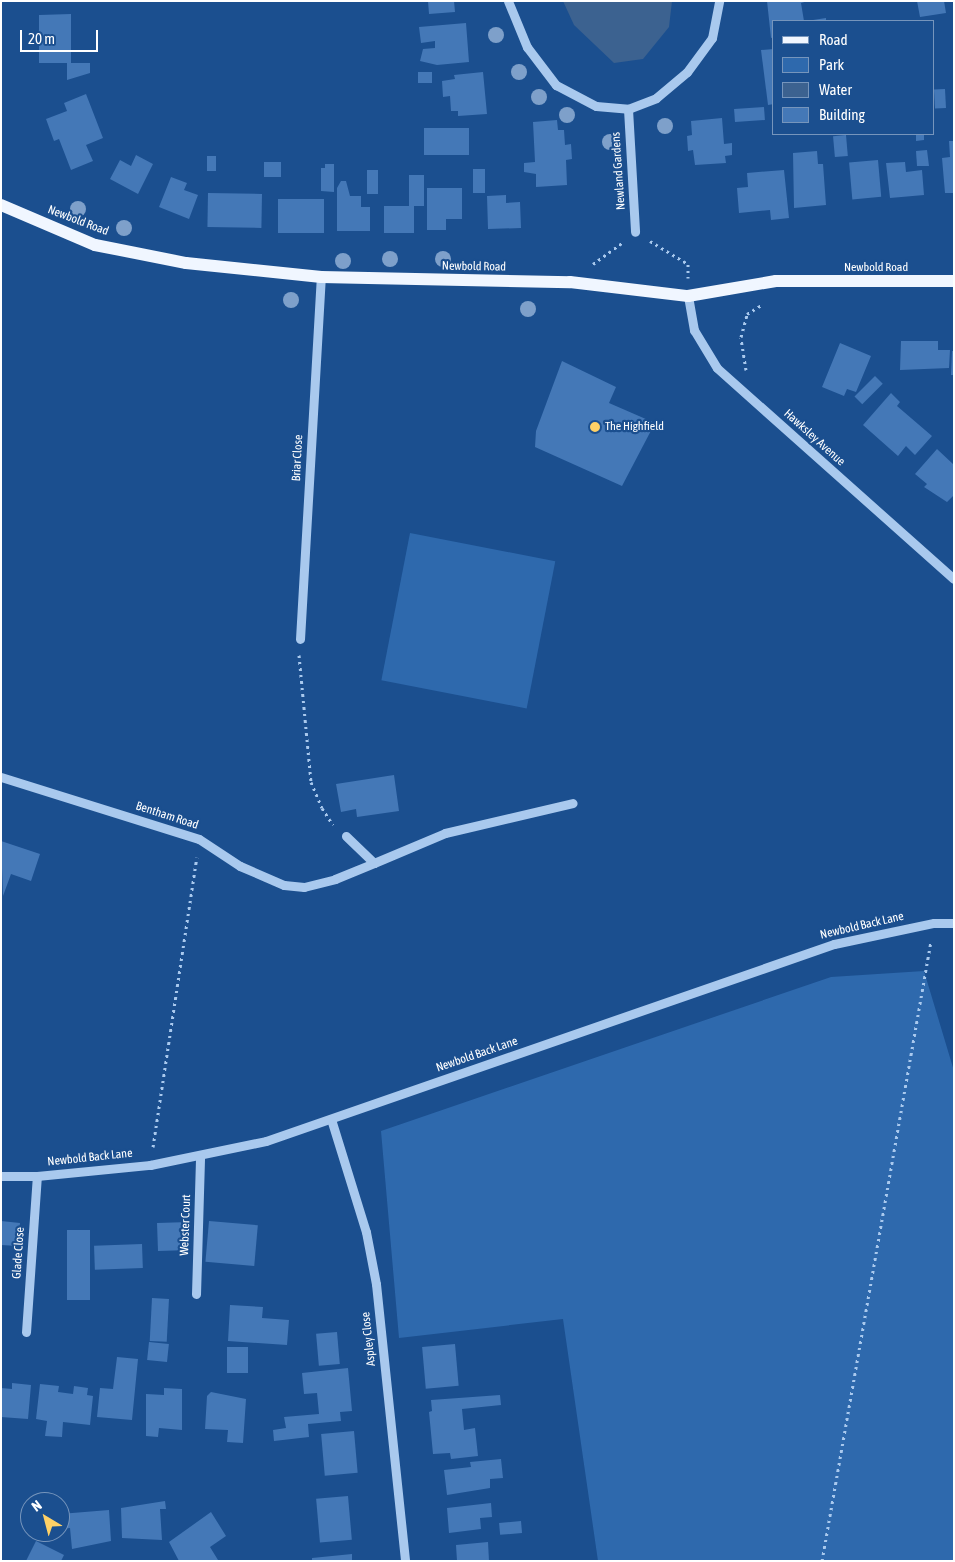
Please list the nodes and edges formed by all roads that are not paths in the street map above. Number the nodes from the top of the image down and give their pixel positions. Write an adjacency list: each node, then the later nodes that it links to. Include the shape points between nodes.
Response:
1 (508, 1): 3 (street, via 527,47 556,86 596,106)
2 (719, 1): 3 (street, via 712,38 687,72 656,98)
3 (628, 109): 5 (street, Newland Gardens)
4 (1, 205): 6 (main road, Newbold Road, via 95,245 186,263)
5 (635, 232)
6 (320, 277): 8 (main road, Newbold Road, via 570,282); 10 (street, Briar Close)
7 (954, 281): 8 (main road, Newbold Road, via 776,282)
8 (688, 296): 9 (street, Hawksley Avenue, via 694,330 716,368)
9 (954, 578)
10 (300, 640)
11 (1, 777): 14 (street, Bentham Road, via 199,839 240,866 284,885 304,887)
12 (573, 803): 14 (street, Bentham Road, via 445,833)
13 (346, 836): 14 (street)
14 (374, 863)
15 (954, 923): 16 (street, Newbold Back Lane, via 934,923 834,944)
16 (331, 1119): 17 (street, Newbold Back Lane, via 266,1141); 22 (street, Aspley Close, via 366,1232 376,1284)
17 (200, 1157): 19 (street, Newbold Back Lane); 20 (street, Webster Court)
18 (1, 1176): 19 (street, Newbold Back Lane)
19 (37, 1176): 21 (street, Glade Close)
20 (196, 1294)
21 (26, 1332)
22 (405, 1561)

